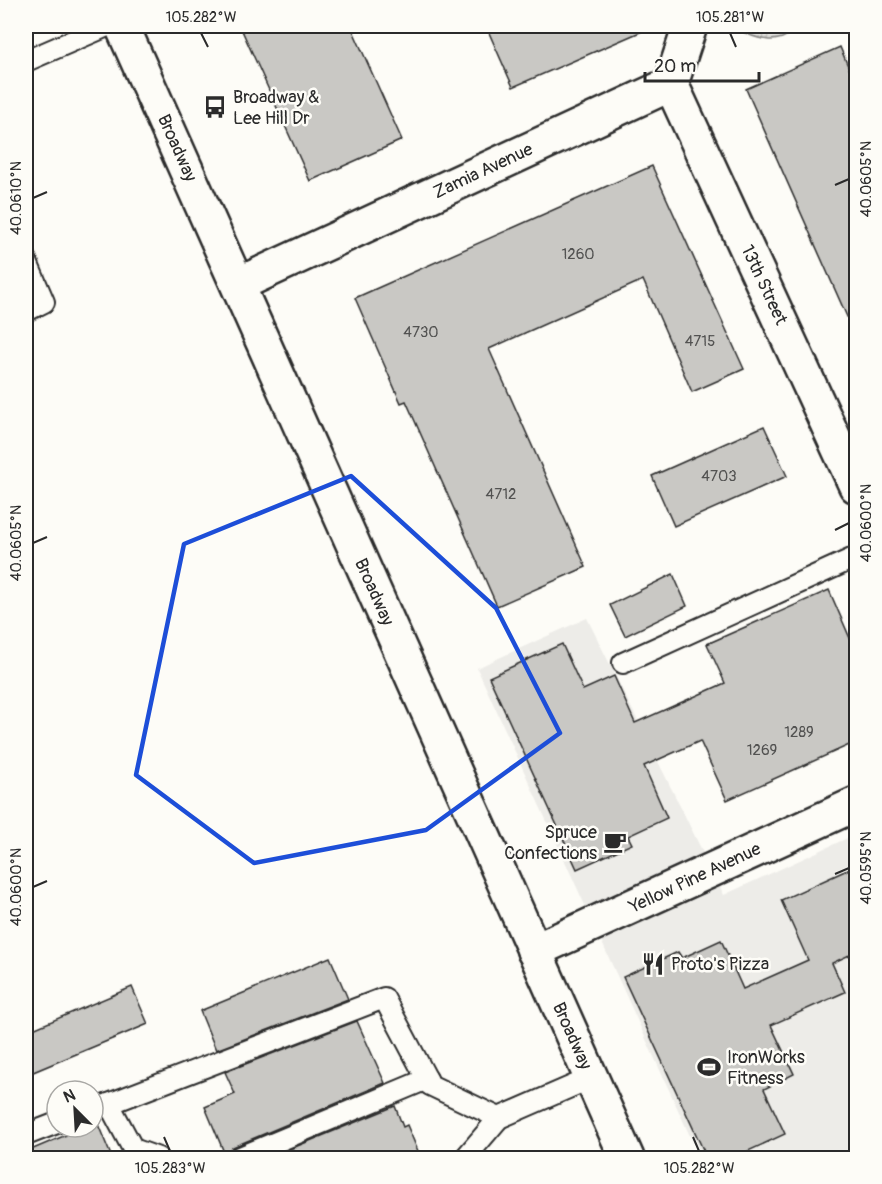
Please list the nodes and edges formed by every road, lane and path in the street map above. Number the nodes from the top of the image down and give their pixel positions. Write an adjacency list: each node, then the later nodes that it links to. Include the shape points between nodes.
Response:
1 (107, 26): 4 (lane)
2 (122, 26): 7 (street, Broadway)
3 (690, 26): 5 (street)
4 (26, 61)
5 (671, 84): 7 (street, Zamia Avenue); 9 (street, 13th Street)
6 (26, 260): 8 (lane, via 44,302)
7 (238, 284): 13 (street, Broadway)
8 (26, 310)
9 (856, 486)
10 (856, 557): 11 (lane)
11 (623, 663)
12 (856, 804): 13 (street, Yellow Pine Avenue)
13 (534, 951): 14 (street, Broadway)
14 (591, 1078): 18 (lane); 24 (street, Broadway)
15 (427, 1079): 16 (lane, via 384,998); 18 (lane, via 430,1085); 22 (lane)
16 (105, 1105)
17 (105, 1112): 21 (lane, via 133,1149)
18 (500, 1118): 23 (lane)
19 (45, 1128): 20 (lane)
20 (26, 1135)
21 (158, 1158)
22 (238, 1158)
23 (465, 1158)
24 (627, 1158)

